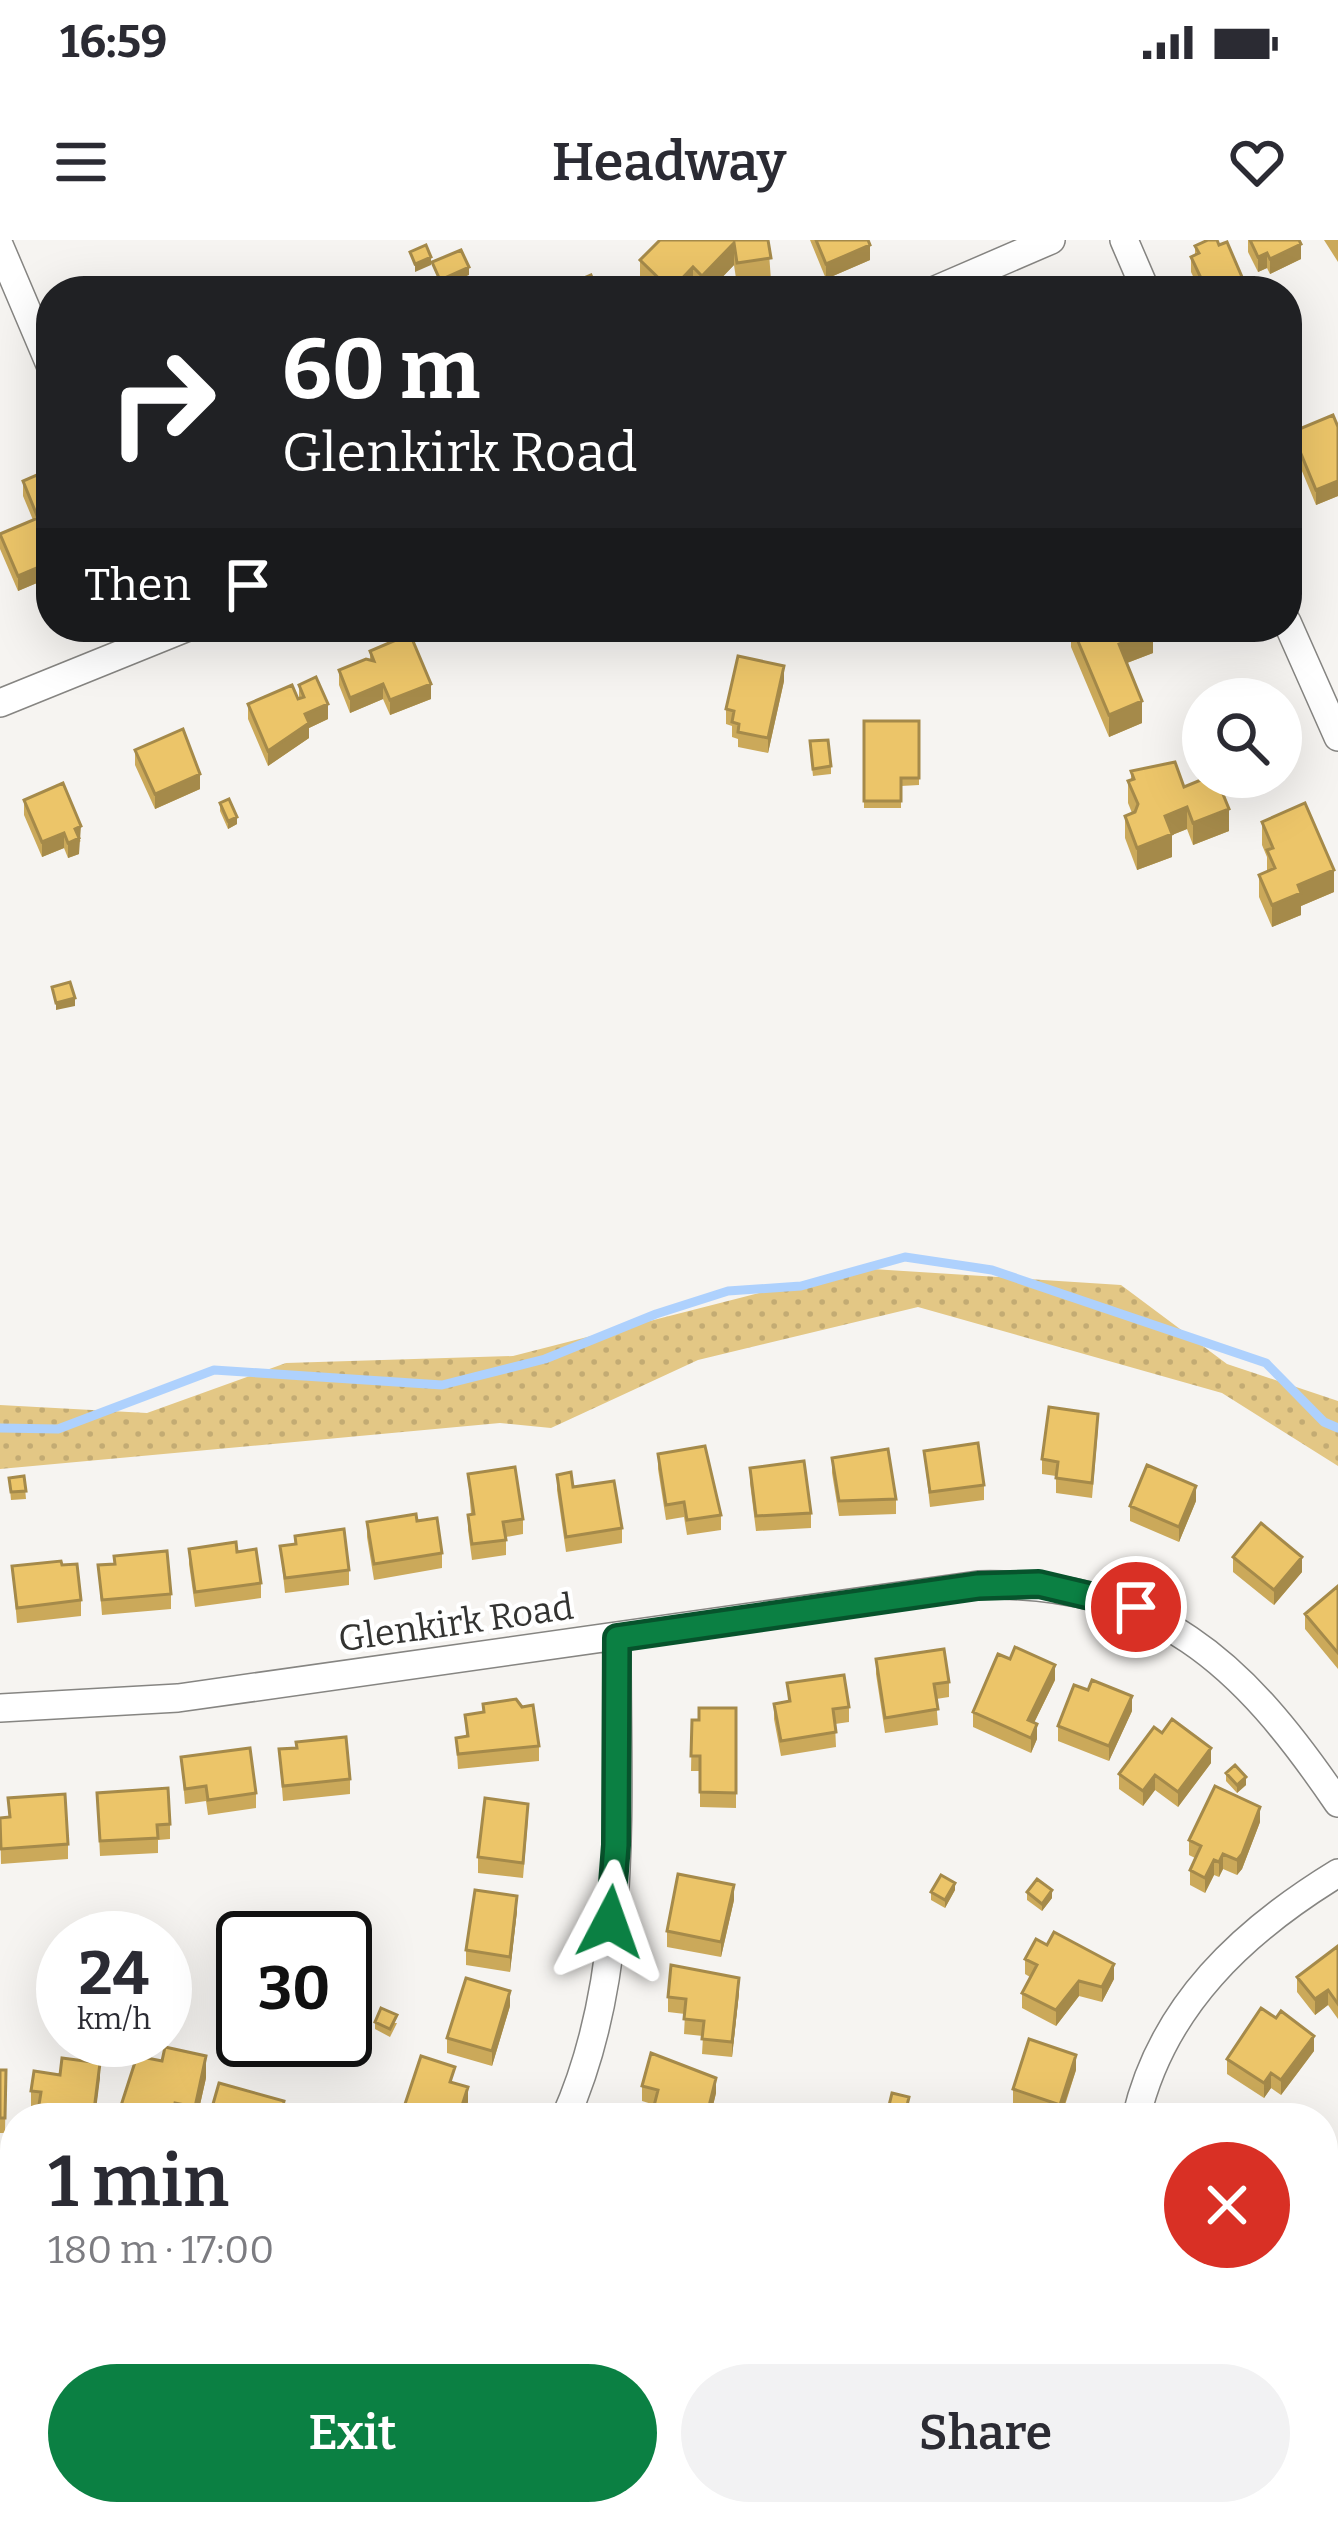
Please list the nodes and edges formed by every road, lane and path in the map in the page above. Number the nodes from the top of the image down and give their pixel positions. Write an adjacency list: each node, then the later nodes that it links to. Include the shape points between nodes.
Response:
1 (1051, 240): 4 (street)
2 (1124, 240): 5 (street)
3 (0, 247): 6 (street)
4 (968, 276)
5 (1139, 276)
6 (36, 332)
7 (144, 642): 10 (street)
8 (1299, 642): 9 (street)
9 (1328, 692): 11 (street)
10 (0, 703)
11 (1338, 737)
12 (617, 1638): 13 (street, Glenkirk Road, via 178,1698); 14 (street, Glenkirk Road, via 978,1586 1039,1584 1090,1595 1136,1607 1237,1678); 16 (street, via 608,1960)
13 (0, 1708)
14 (1338, 1803)
15 (1338, 1873): 17 (street, via 1268,1921 1197,1987 1165,2038)
16 (570, 2103)
17 (1141, 2103)

